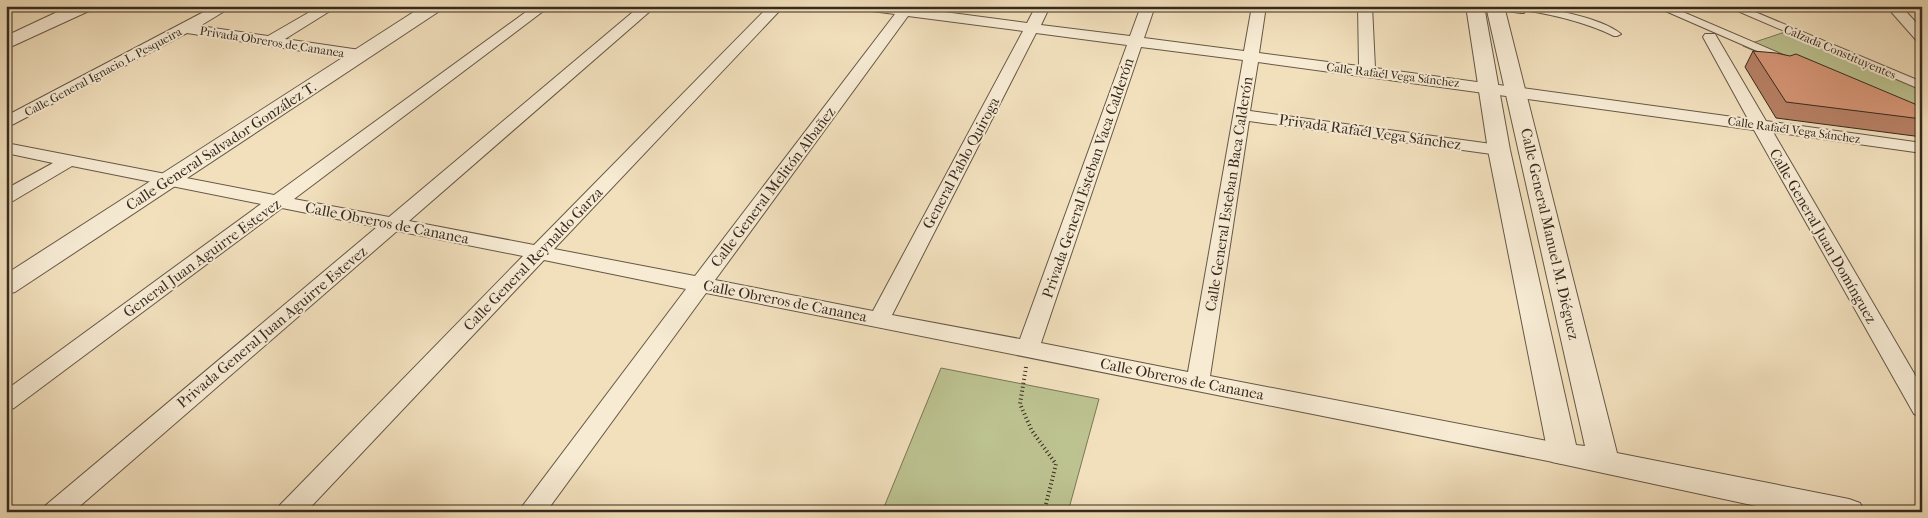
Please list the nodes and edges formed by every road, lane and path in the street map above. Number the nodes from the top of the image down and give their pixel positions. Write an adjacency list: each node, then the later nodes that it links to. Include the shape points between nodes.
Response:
1 (85, 6): 26 (street)
2 (226, 6): 19 (street, Calle General Ignacio L. Pesqueira)
3 (331, 6): 25 (street)
4 (435, 6): 27 (street, Calle General Salvador González T.)
5 (543, 6): 43 (street, General Juan Aguirre Estevez)
6 (649, 6): 44 (street, Privada General Juan Aguirre Estevez)
7 (777, 6): 45 (street, Calle General Reynaldo Garza)
8 (864, 6): 17 (street, Calle Rafaél Vega Sánchez)
9 (1043, 6): 20 (street, General Pablo Quiroga)
10 (1148, 6): 24 (street, Privada General Esteban Vaca Calderón)
11 (1259, 6): 28 (street, Calle General Esteban Baca Calderón)
12 (1365, 6): 30 (street)
13 (1659, 6): 29 (street, Calzada Constituyentes)
14 (1731, 6): 31 (street, Calzada Constituyentes)
15 (1893, 6): 23 (street)
16 (1493, 7): 18 (lane); 18 (lane); 32 (street, Calle General Manuel M. Diéguez); 33 (street, Calle General Manuel M. Diéguez)
17 (906, 9): 20 (street, Calle Rafaél Vega Sánchez); 46 (street, Calle General Melitón Albañez)
18 (1562, 15): 21 (lane, via 1591,22)
19 (185, 28): 25 (street, Privada Obreros de Cananea); 35 (street, Calle General Ignacio L. Pesqueira)
20 (1031, 28): 24 (street, Calle Rafaél Vega Sánchez); 48 (street, General Pablo Quiroga)
21 (1617, 34)
22 (1710, 37): 36 (street, Calle General Juan Domínguez)
23 (1922, 38)
24 (1136, 41): 28 (street, Calle Rafaél Vega Sánchez); 49 (street, Privada General Esteban Vaca Calderón)
25 (271, 42): 27 (street, Privada Obreros de Cananea)
26 (6, 43)
27 (360, 55): 41 (street, Calle General Salvador González T.)
28 (1251, 56): 30 (street, Calle Rafaél Vega Sánchez); 34 (street, Calle General Esteban Baca Calderón)
29 (1794, 64)
30 (1367, 71): 32 (street, Calle Rafaél Vega Sánchez)
31 (1922, 86)
32 (1490, 87): 33 (street, Calle Rafaél Vega Sánchez); 39 (street, Calle General Manuel M. Diéguez)
33 (1516, 91): 36 (street, Calle Rafaél Vega Sánchez); 54 (street, Calle General Manuel M. Diéguez)
34 (1242, 115): 39 (street, Privada Rafaél Vega Sánchez); 50 (street, Calle General Esteban Baca Calderón)
35 (6, 123)
36 (1760, 126): 38 (street, Calle Rafaél Vega Sánchez); 52 (street, Calle General Juan Domínguez)
37 (6, 148): 40 (street, Calle Obreros de Cananea)
38 (1922, 148)
39 (1499, 150): 53 (street, Calle General Manuel M. Diéguez)
40 (69, 161): 41 (street, Calle Obreros de Cananea); 42 (street)
41 (168, 180): 43 (street, Calle Obreros de Cananea); 47 (street, Calle General Salvador González T.)
42 (6, 197)
43 (278, 202): 44 (street, Calle Obreros de Cananea); 51 (street, General Juan Aguirre Estevez)
44 (392, 224): 45 (street, Calle Obreros de Cananea); 55 (street, Privada General Juan Aguirre Estevez)
45 (539, 253): 46 (street, Calle Obreros de Cananea); 56 (street, Calle General Reynaldo Garza)
46 (700, 285): 48 (street, Calle Obreros de Cananea); 57 (street, Calle General Melitón Albañez)
47 (6, 286)
48 (878, 320): 49 (street, Calle Obreros de Cananea)
49 (1028, 349): 50 (street, Calle Obreros de Cananea); 58 (path, via 1020,404 1032,431 1056,464)
50 (1198, 382): 53 (street, Calle Obreros de Cananea)
51 (6, 402)
52 (1922, 408)
53 (1563, 454): 54 (street)
54 (1604, 462): 59 (street)
55 (54, 512)
56 (289, 512)
57 (531, 512)
58 (1044, 512)
59 (1849, 512)

